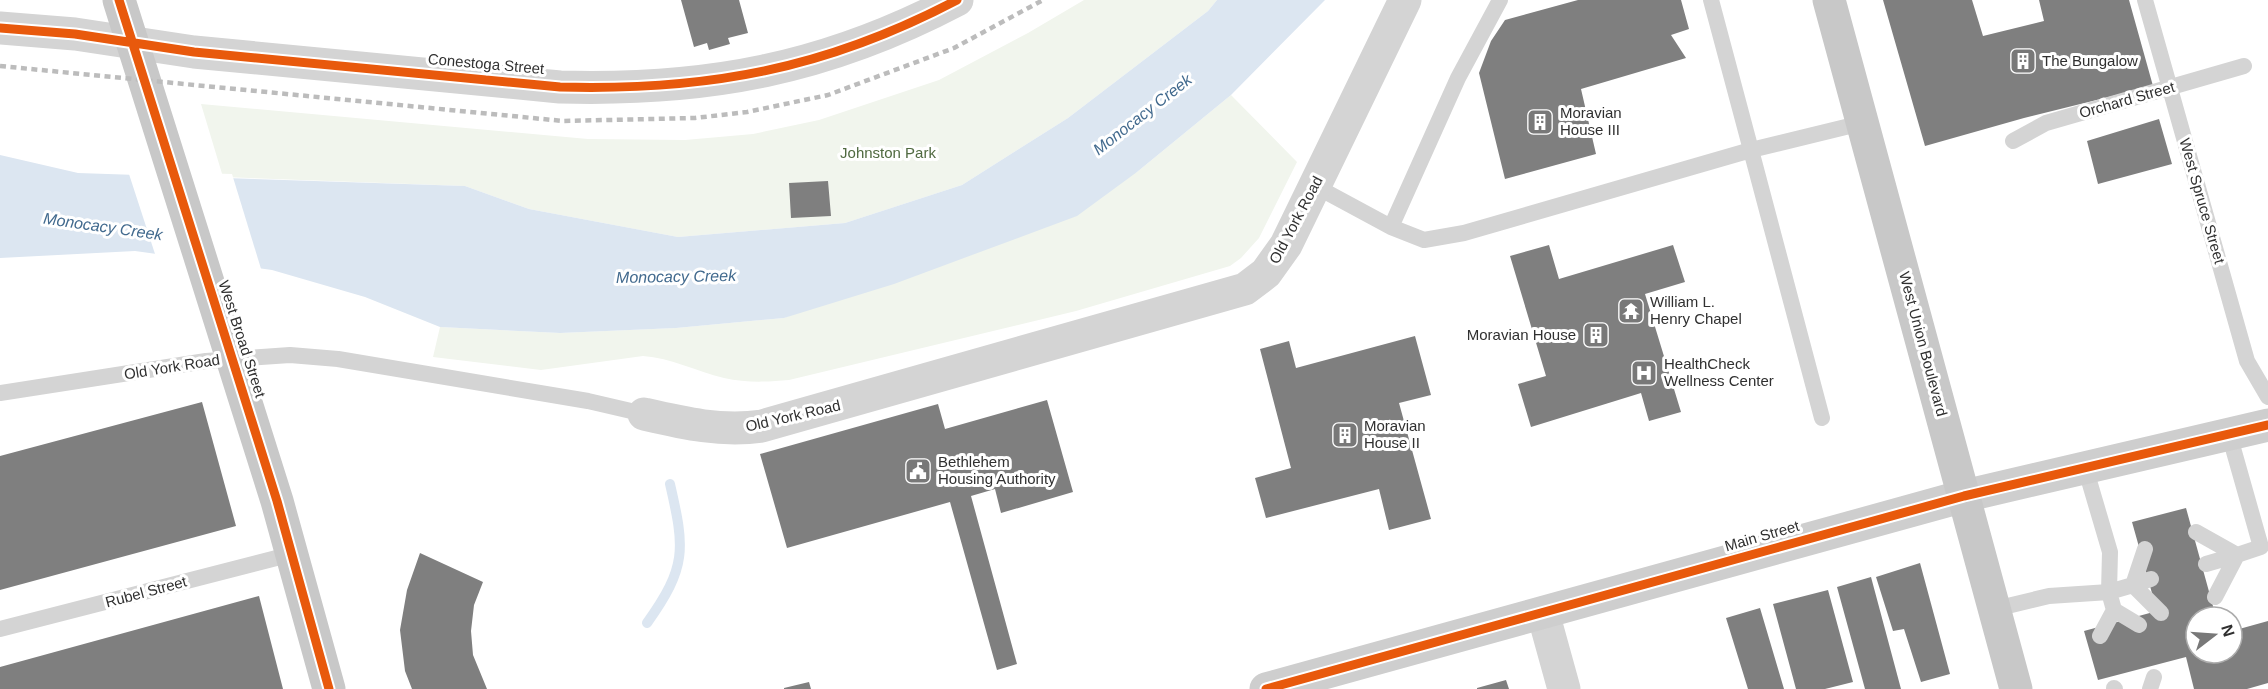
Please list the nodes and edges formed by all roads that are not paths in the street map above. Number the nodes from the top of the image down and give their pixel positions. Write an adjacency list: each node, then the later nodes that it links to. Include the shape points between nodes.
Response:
1 (119, 0): 26 (main road, West Broad Street)
2 (957, 0): 8 (street, Conestoga Street, via 862,44 803,63 744,77 621,88 560,87 194,52 75,34)
3 (1405, 0): 14 (street, Old York Road)
4 (1500, 0): 15 (lane, via 1458,78)
5 (1711, 0): 13 (lane)
6 (1829, 0): 11 (main road, West Union Boulevard)
7 (2145, 0): 10 (lane, West Spruce Street)
8 (0, 28)
9 (2244, 66): 10 (lane, Orchard Street)
10 (2170, 88): 12 (lane, Orchard Street, via 2046,123); 17 (lane, West Spruce Street, via 2247,361)
11 (1862, 123): 13 (lane); 23 (main road, West Union Boulevard)
12 (2013, 141)
13 (1751, 150): 15 (lane, via 1464,233 1424,240); 19 (lane)
14 (1315, 186): 15 (lane); 18 (street, Old York Road, via 1276,263 1256,283 1232,295 762,426 708,427)
15 (1391, 227)
16 (0, 393): 18 (lane, Old York Road, via 206,362 290,355 338,359)
17 (2268, 397)
18 (644, 414)
19 (1822, 418)
20 (2268, 425): 21 (street, Main Street)
21 (2229, 434): 22 (street, Main Street); 27 (lane, via 2261,547)
22 (2085, 468): 23 (street, Main Street); 31 (lane, via 2110,552)
23 (1964, 496): 33 (main road, West Union Boulevard); 35 (street, Main Street)
24 (2196, 532): 27 (lane)
25 (2145, 549): 30 (lane)
26 (292, 554): 38 (lane, Rubel Street); 40 (main road, West Broad Street)
27 (2237, 555): 28 (lane); 32 (lane)
28 (2206, 564)
29 (2151, 579): 30 (lane)
30 (2133, 585): 31 (lane); 36 (lane)
31 (2109, 592): 33 (lane, via 2049,596); 34 (lane)
32 (2215, 597)
33 (1995, 609): 43 (main road, West Union Boulevard)
34 (2114, 610): 37 (lane); 39 (lane)
35 (1543, 613): 41 (street, Main Street); 42 (street)
36 (2162, 613)
37 (2139, 625)
38 (0, 629)
39 (2100, 636)
40 (329, 689)
41 (1266, 689)
42 (1564, 689)
43 (2016, 689)

